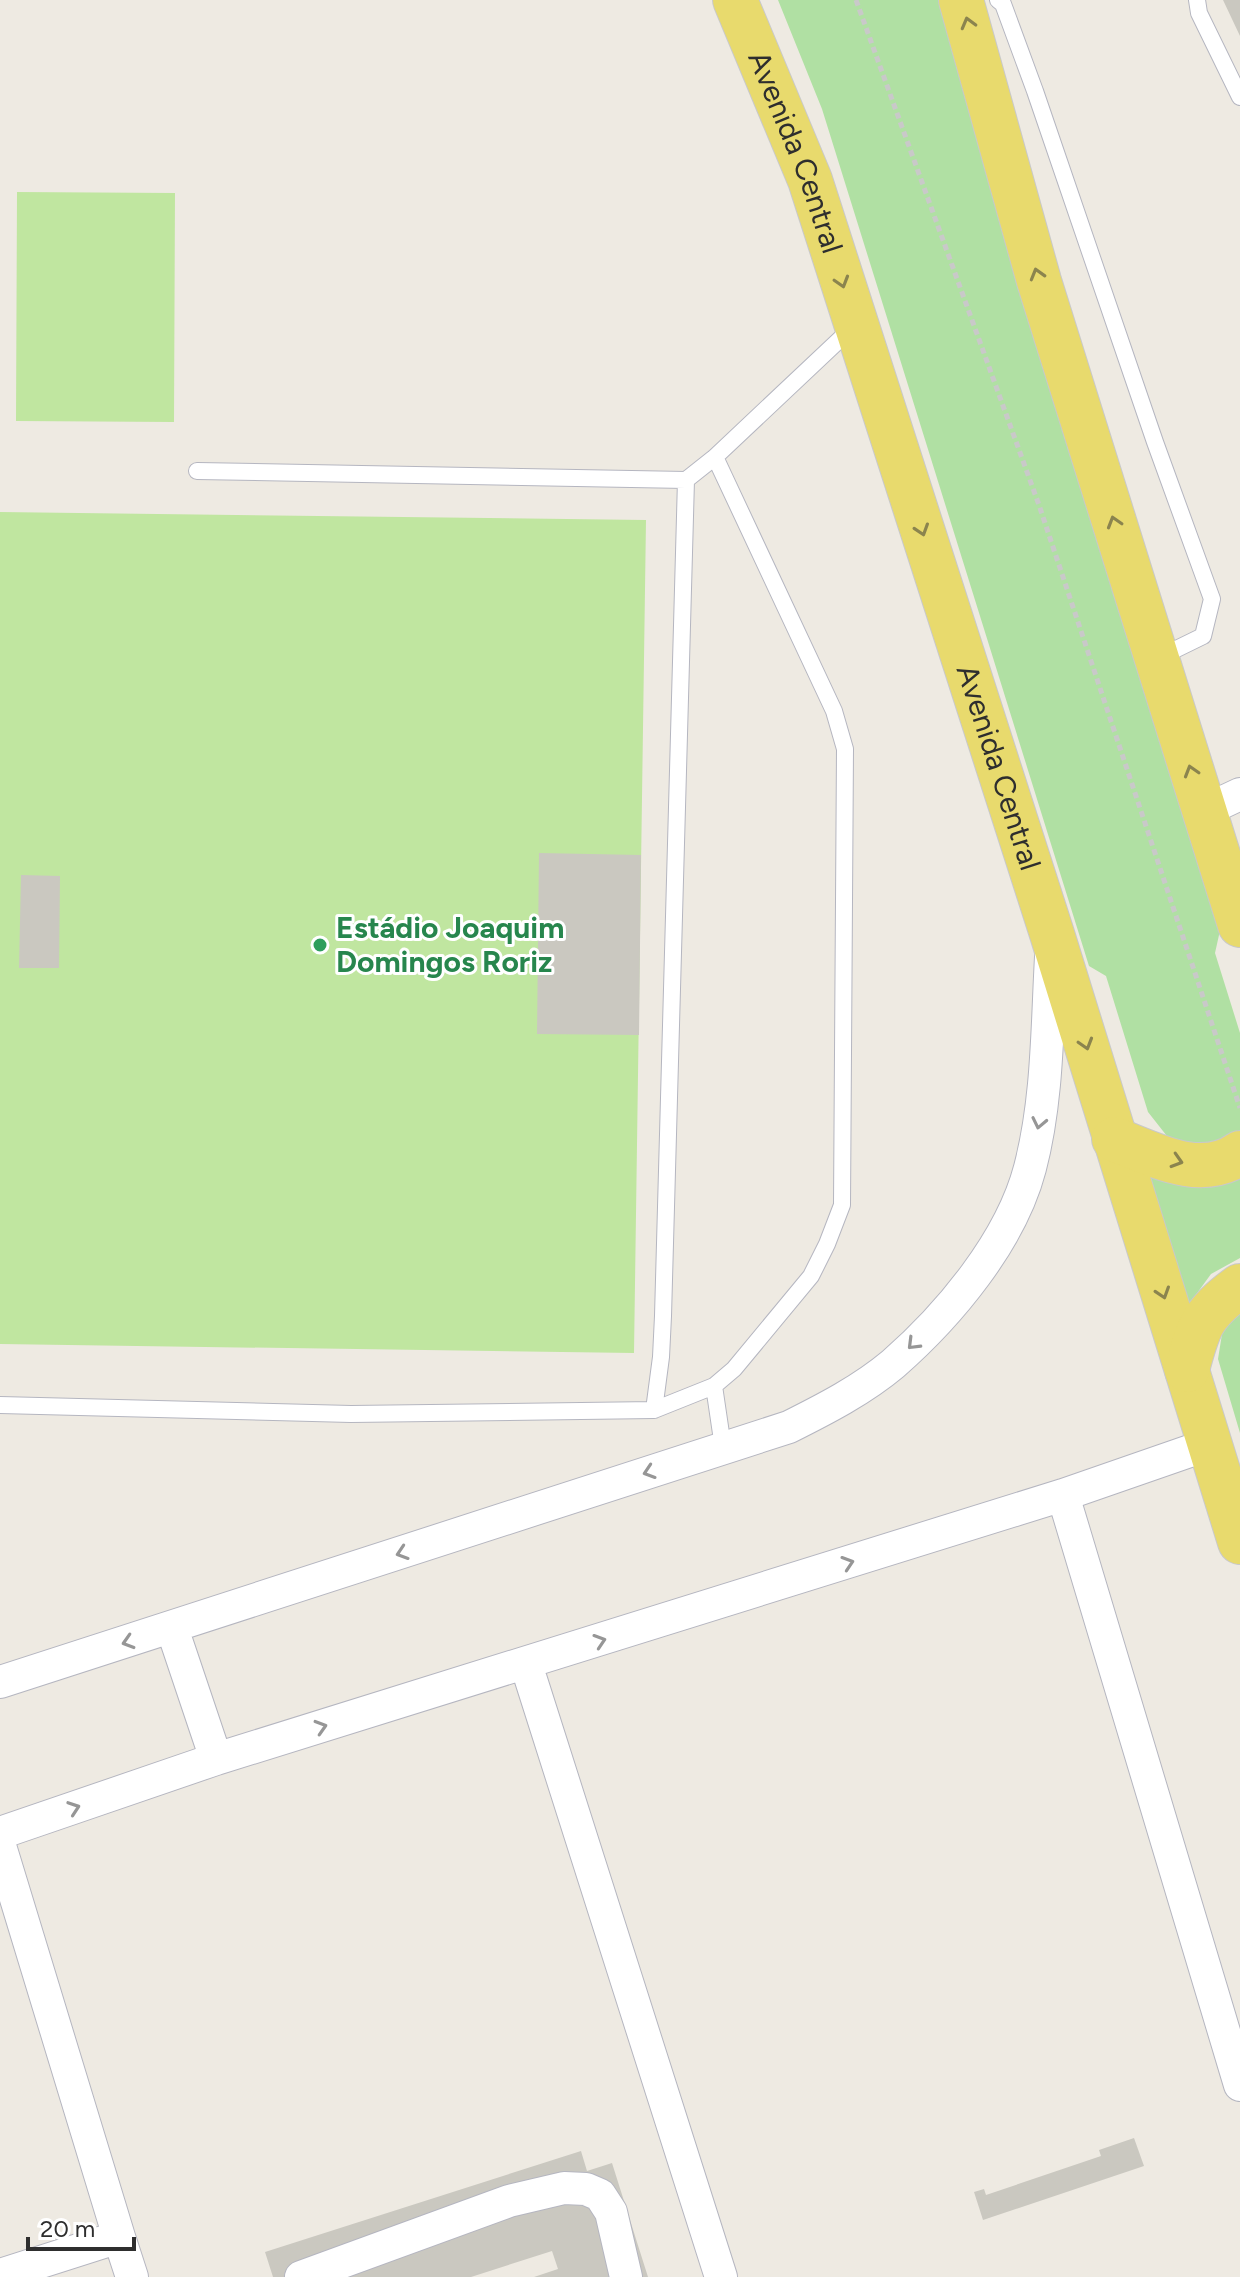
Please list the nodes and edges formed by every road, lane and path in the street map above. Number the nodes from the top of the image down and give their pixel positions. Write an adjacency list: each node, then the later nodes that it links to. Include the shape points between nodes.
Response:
1 (735, 0): 7 (main road, Avenida Central, one-way to 7, via 810,180)
2 (856, 0): 15 (path, via 1039,505)
3 (961, 0): 11 (main road, one-way to 3, via 1039,281)
4 (998, 0): 11 (lane, via 1035,91 1212,599 1203,636)
5 (1197, 0): 6 (lane)
6 (1240, 97)
7 (855, 325): 8 (lane); 14 (main road, Avenida Central, one-way to 14)
8 (715, 457): 10 (lane); 20 (lane, via 834,711 845,765 842,1205 811,1276)
9 (197, 471): 10 (lane)
10 (686, 480): 22 (lane, via 663,1316)
11 (1156, 659): 12 (main road, one-way to 11)
12 (1222, 803): 13 (main road)
13 (1240, 925)
14 (1052, 934): 16 (main road, Avenida Central, one-way to 16); 24 (street, one-way to 24, via 1042,1108 1030,1170 1007,1228 972,1279 891,1365 789,1427)
15 (1240, 1108)
16 (1114, 1139): 17 (main road, one-way to 17, via 1186,1166 1229,1161); 19 (main road, Avenida Central, one-way to 19)
17 (1240, 1153)
18 (1240, 1286): 19 (main road, via 1217,1302 1198,1328)
19 (1187, 1370): 23 (main road, Avenida Central)
20 (714, 1386): 22 (lane); 24 (lane)
21 (0, 1405): 22 (lane, via 351,1414)
22 (654, 1410)
23 (1210, 1444): 25 (street); 26 (main road, Avenida Central)
24 (723, 1447): 27 (street, one-way to 27)
25 (1063, 1495): 28 (street, one-way to 25); 33 (street)
26 (1240, 1542)
27 (172, 1628): 29 (street, one-way to 29); 30 (street)
28 (526, 1664): 30 (street, one-way to 28); 39 (street)
29 (0, 1682)
30 (216, 1759): 31 (street, one-way to 30)
31 (0, 1833)
32 (0, 1846): 34 (street)
33 (1240, 2085)
34 (119, 2237): 35 (street); 36 (street)
35 (0, 2275)
36 (132, 2277)
37 (301, 2277): 38 (street, via 509,2201 564,2188 600,2195 611,2212)
38 (626, 2277)
39 (721, 2277)

